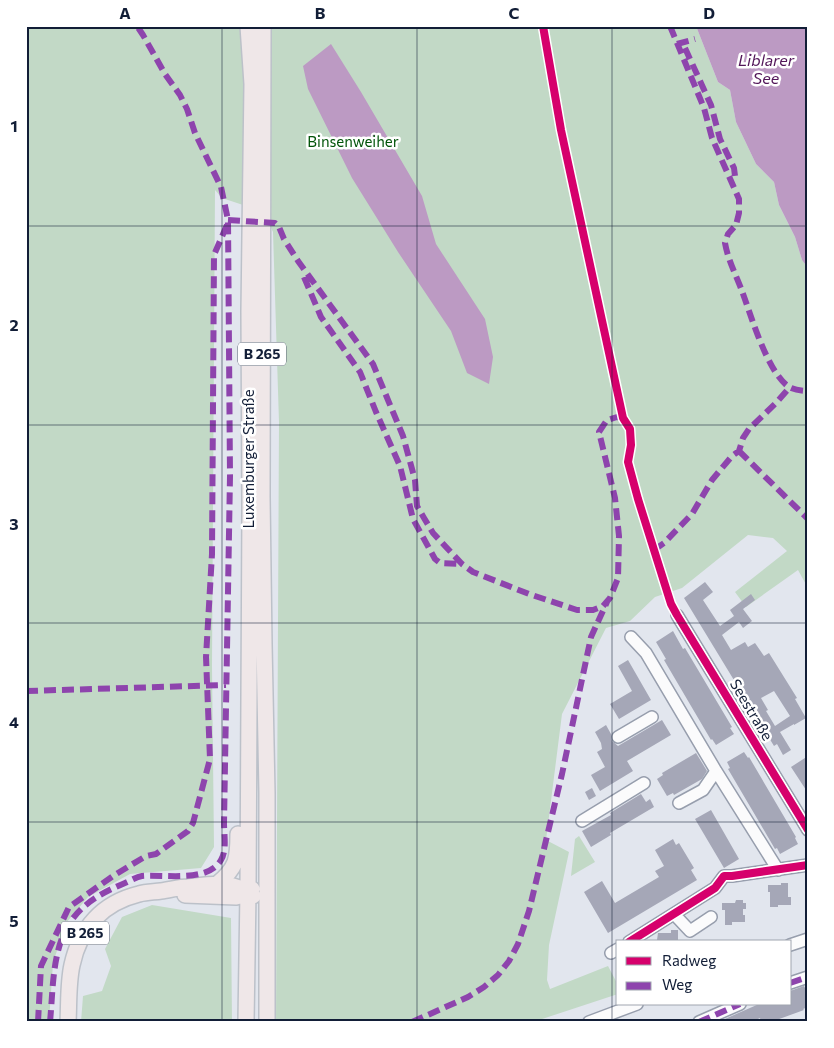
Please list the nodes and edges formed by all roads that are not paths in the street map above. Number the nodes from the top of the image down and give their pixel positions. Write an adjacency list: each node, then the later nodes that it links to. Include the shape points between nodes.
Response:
1 (248, 26): 3 (main road, Luxemburger Straße / B 265, via 252,84)
2 (263, 26): 10 (main road, Luxemburger Straße / B 265, via 262,497)
3 (250, 508): 17 (main road, via 240,562 237,856 233,868); 18 (main road, Luxemburger Straße / B 265)
4 (677, 615): 12 (street, Seestraße)
5 (631, 637): 8 (street, via 646,653)
6 (652, 717): 7 (street)
7 (618, 737)
8 (716, 771): 11 (street, via 703,790); 16 (street)
9 (644, 783): 13 (street)
10 (267, 793): 18 (main road, via 260,823 258,880); 32 (main road, B 265)
11 (679, 803)
12 (804, 816): 14 (street, Seestraße)
13 (582, 821)
14 (808, 830)
15 (808, 865): 16 (street)
16 (778, 870): 19 (street, via 724,876 715,888)
17 (216, 890): 18 (main road, via 236,897); 21 (main road, B 265, via 238,912); 29 (main road, B 265, via 140,893 121,900 93,920 75,954)
18 (248, 892): 21 (main road, B 265); 31 (main road, via 257,906)
19 (674, 914): 20 (street, via 690,931); 23 (street)
20 (711, 917)
21 (248, 936): 30 (main road, B 265)
22 (808, 938): 24 (street)
23 (633, 940)
24 (792, 944)
25 (808, 977): 26 (street)
26 (792, 982)
27 (632, 1006): 33 (street)
28 (735, 1006): 34 (street)
29 (68, 1022)
30 (246, 1022)
31 (257, 1022)
32 (267, 1022)
33 (589, 1022)
34 (699, 1022)

